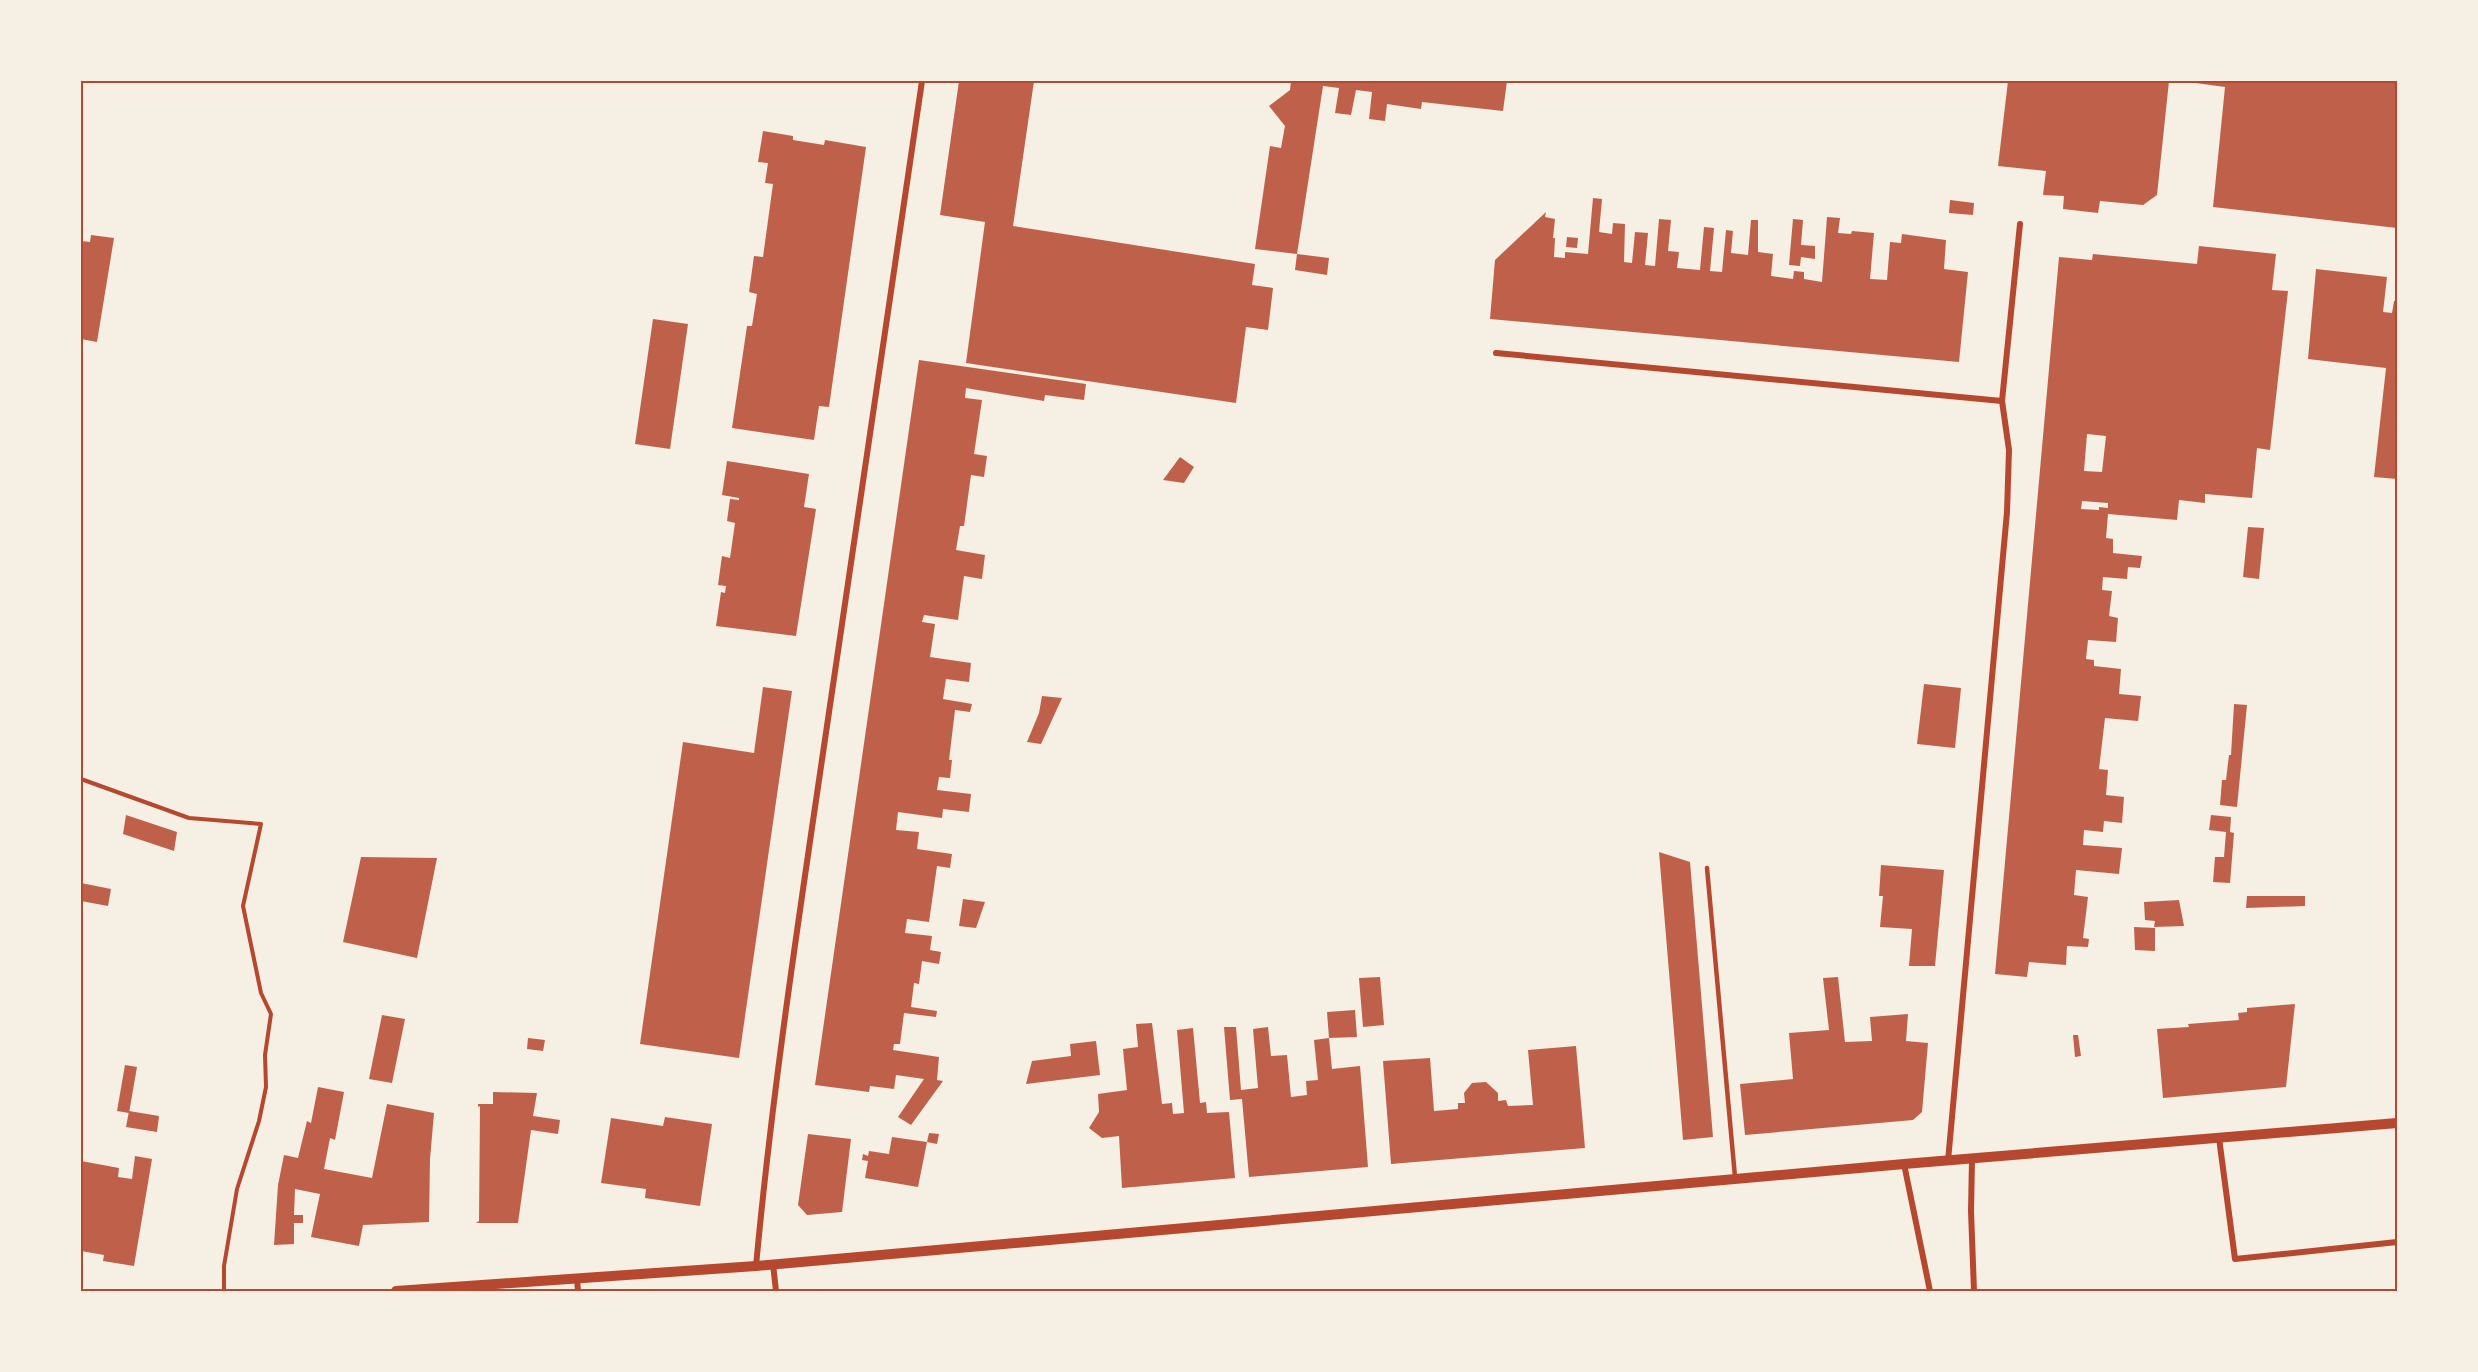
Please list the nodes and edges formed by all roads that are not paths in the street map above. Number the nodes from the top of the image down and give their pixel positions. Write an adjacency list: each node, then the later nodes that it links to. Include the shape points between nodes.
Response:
1 (922, 81): 14 (street, via 803,889)
2 (2020, 225): 4 (street)
3 (1496, 352): 4 (street)
4 (2002, 401): 9 (street, via 2009,450 2007,512)
5 (1707, 868): 11 (lane)
6 (2397, 1123): 7 (street)
7 (2219, 1138): 8 (street); 12 (street, via 2235,1259)
8 (1972, 1159): 9 (street); 20 (street)
9 (1948, 1161): 10 (street)
10 (1904, 1164): 11 (street); 19 (street)
11 (1735, 1180): 13 (street)
12 (2397, 1242)
13 (773, 1264): 14 (street); 18 (street)
14 (756, 1266): 15 (street)
15 (577, 1279): 16 (street); 17 (street)
16 (396, 1291)
17 (578, 1291)
18 (776, 1291)
19 (1930, 1291)
20 (1974, 1291)

